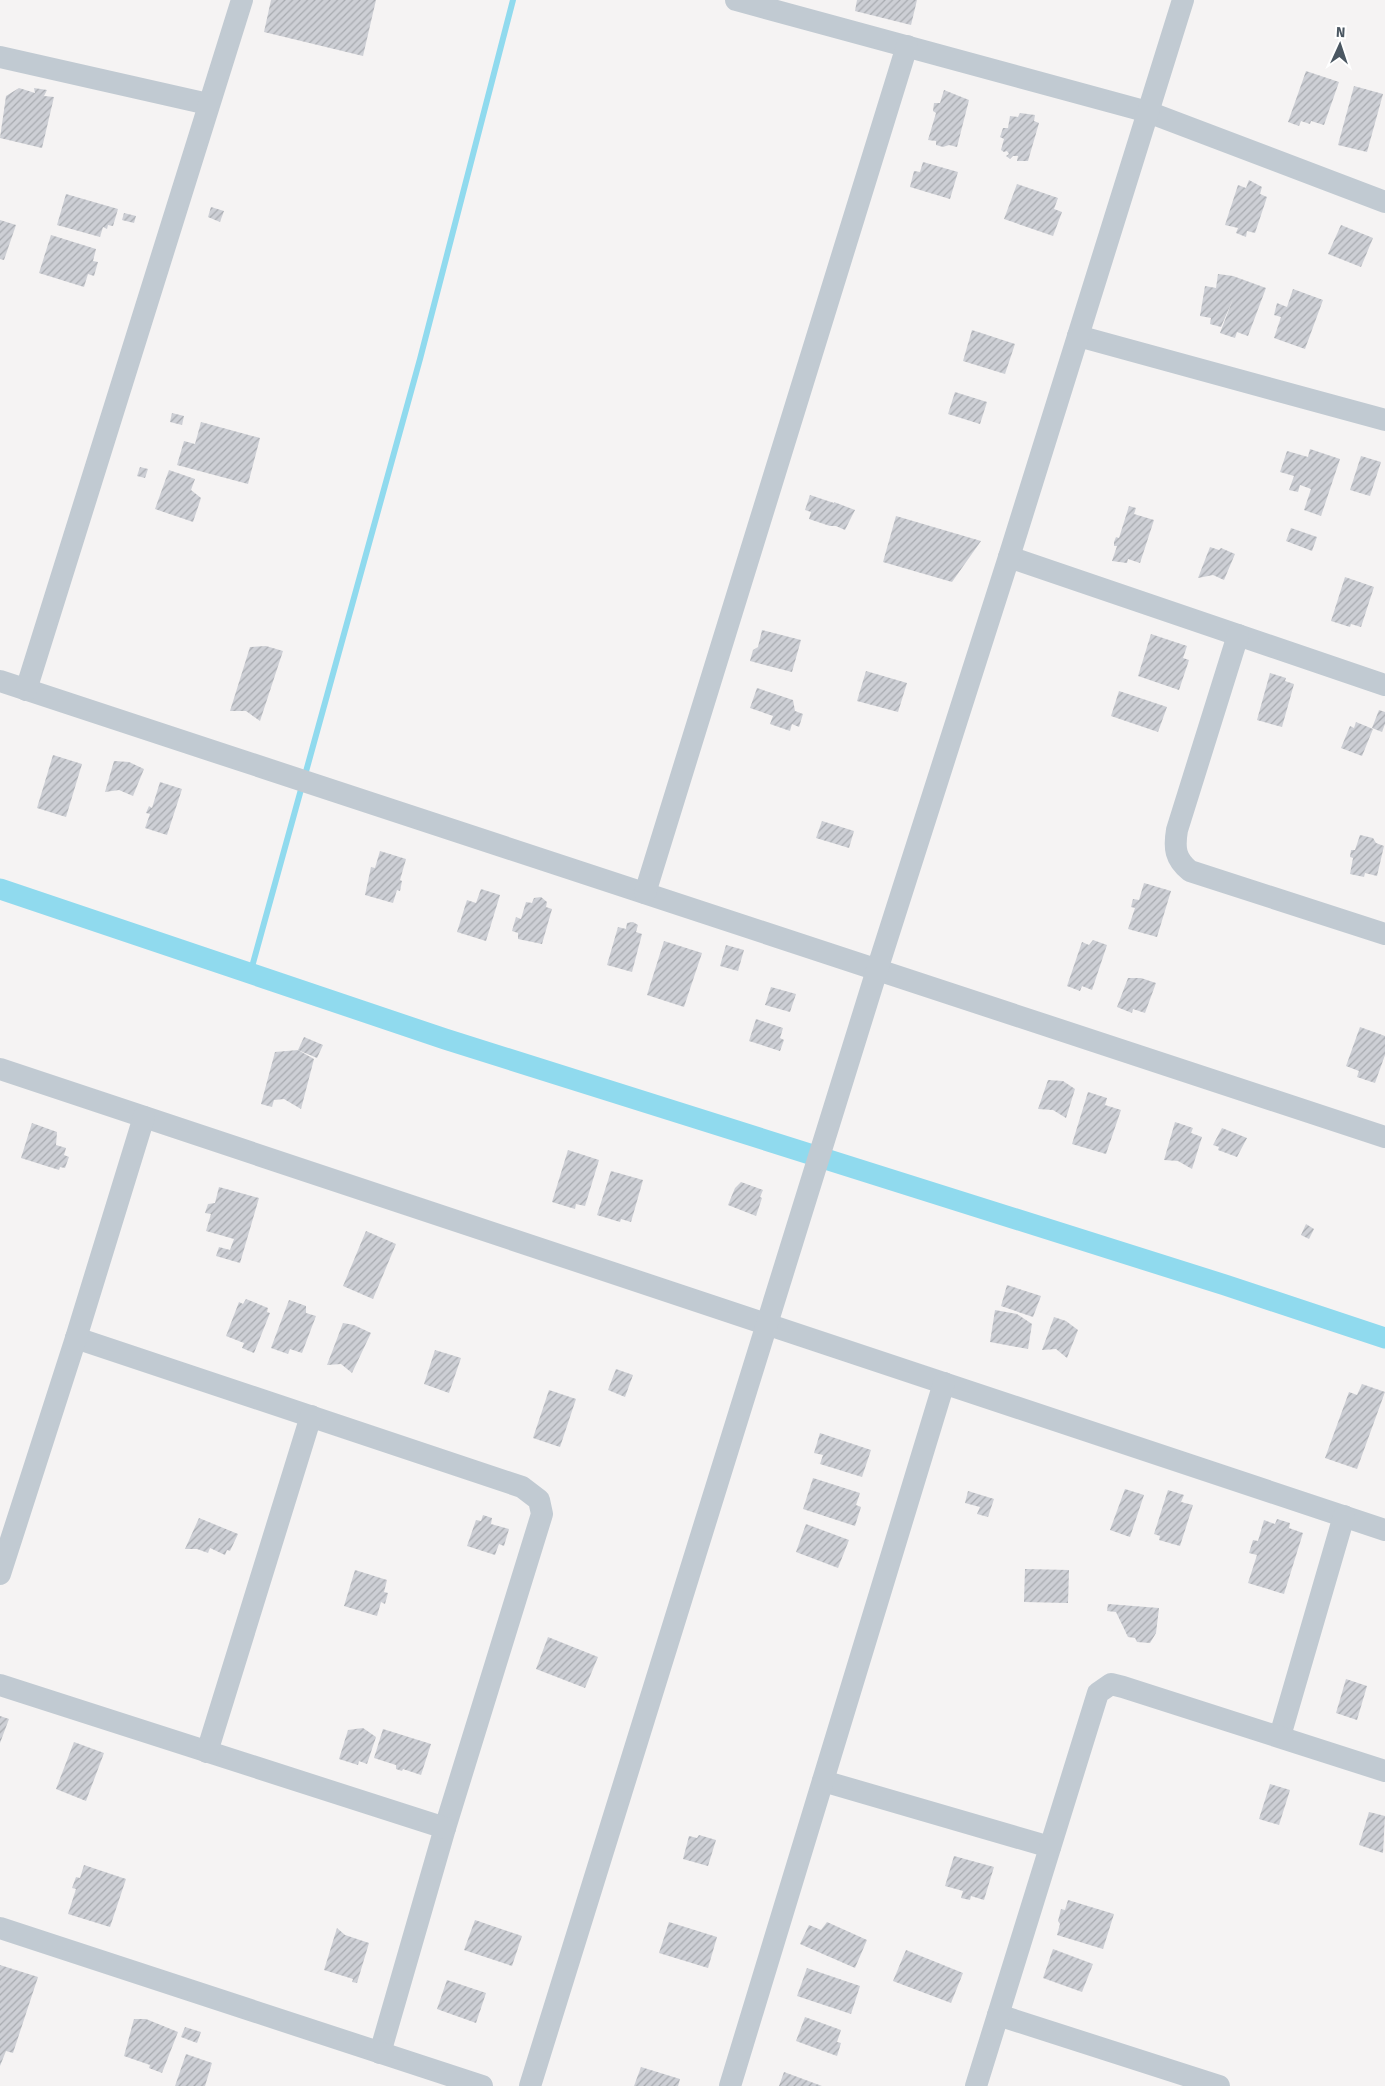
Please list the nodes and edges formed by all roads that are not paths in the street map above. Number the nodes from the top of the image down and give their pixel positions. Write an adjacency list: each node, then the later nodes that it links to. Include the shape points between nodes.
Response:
1 (242, 0): 6 (street)
2 (736, 0): 4 (street)
3 (1183, 0): 7 (street)
4 (907, 46): 7 (street); 16 (street)
5 (0, 57): 6 (street)
6 (208, 104): 15 (street)
7 (1148, 112): 8 (street); 9 (street)
8 (1385, 202)
9 (1078, 336): 10 (street); 11 (street)
10 (1385, 420)
11 (1009, 557): 12 (street); 18 (street)
12 (1238, 635): 14 (street); 17 (street, via 1177,830 1175,852 1179,861 1190,870)
13 (0, 681): 15 (street)
14 (1385, 685)
15 (26, 690): 16 (street)
16 (645, 893): 18 (street)
17 (1385, 934)
18 (878, 970): 21 (street); 22 (street)
19 (0, 1069): 20 (street)
20 (144, 1117): 22 (street); 23 (street)
21 (1385, 1137)
22 (768, 1324): 24 (street); 40 (street)
23 (76, 1338): 25 (street); 28 (street)
24 (944, 1383): 26 (street); 33 (street)
25 (311, 1416): 31 (street); 34 (street, via 522,1487 539,1500 542,1514)
26 (1344, 1516): 27 (street); 30 (street)
27 (1385, 1530)
28 (0, 1574)
29 (0, 1685): 31 (street)
30 (1280, 1736): 32 (street); 35 (street, via 1111,1684 1098,1693)
31 (207, 1752): 34 (street)
32 (1385, 1770)
33 (823, 1781): 35 (street); 41 (street)
34 (445, 1828): 38 (street)
35 (1050, 1847): 37 (street)
36 (0, 1928): 38 (street)
37 (998, 2015): 42 (street); 43 (street)
38 (380, 2053): 39 (street)
39 (482, 2086)
40 (530, 2086)
41 (730, 2086)
42 (976, 2086)
43 (1219, 2086)

